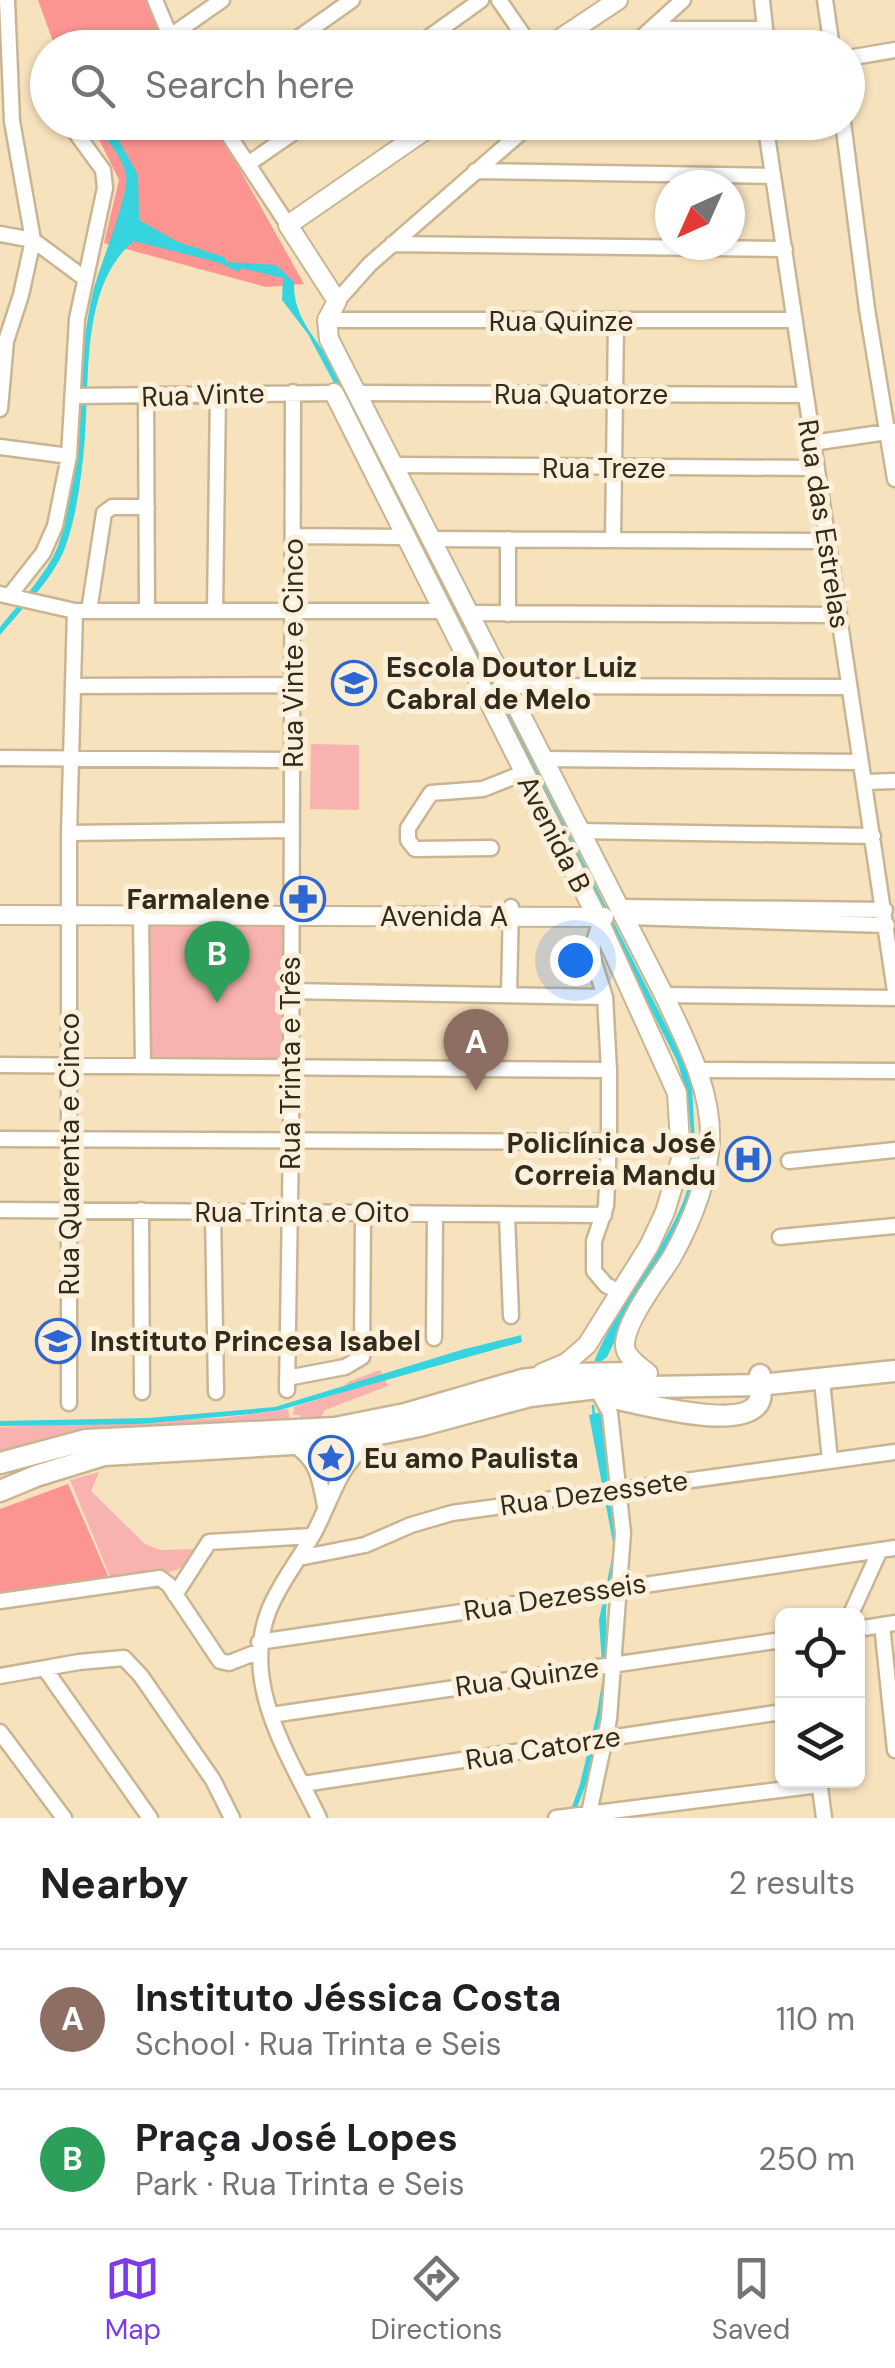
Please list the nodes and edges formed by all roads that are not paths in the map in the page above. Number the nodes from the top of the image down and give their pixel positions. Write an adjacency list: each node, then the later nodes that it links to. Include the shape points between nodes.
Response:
1 (8, 0): 34 (street, via 12,121)
2 (155, 0): 11 (street)
3 (222, 0): 12 (street)
4 (352, 0): 13 (street)
5 (481, 0): 14 (street)
6 (499, 0): 15 (street)
7 (618, 0): 16 (main road)
8 (683, 0): 17 (street)
9 (762, 0): 18 (street)
10 (825, 0): 19 (street)
11 (167, 30)
12 (186, 30)
13 (310, 30)
14 (439, 30)
15 (520, 30)
16 (573, 30)
17 (654, 30): 18 (street)
18 (759, 30)
19 (829, 30)
20 (895, 50): 21 (street)
21 (865, 55)
22 (81, 140): 37 (street, via 103,170 106,188)
23 (232, 140): 29 (street)
24 (282, 140): 29 (street)
25 (411, 140): 32 (main road)
26 (512, 140): 30 (street)
27 (768, 140): 31 (street, Rua das Estrelas)
28 (845, 140): 51 (street)
29 (248, 164): 32 (street)
30 (475, 171): 31 (street); 35 (street)
31 (773, 176): 36 (street, Rua das Estrelas)
32 (288, 226): 38 (main road)
33 (0, 234): 34 (street)
34 (33, 240): 37 (street); 50 (street, via 6,341)
35 (392, 244): 36 (street); 38 (street)
36 (785, 248): 40 (street, Rua das Estrelas)
37 (84, 278): 48 (street, via 77,319)
38 (336, 301): 39 (main road)
39 (326, 320): 41 (street, Rua Quinze); 45 (main road, Avenida B, via 329,340)
40 (795, 320): 41 (street, Rua Quinze); 47 (street, Rua das Estrelas)
41 (616, 321): 46 (street)
42 (218, 392): 43 (street, Rua Vinte); 49 (street, Rua Vinte); 69 (street)
43 (292, 392): 44 (street, Rua Vinte); 60 (street, Rua Vinte e Cinco)
44 (334, 393): 45 (main road); 61 (main road, Avenida B)
45 (357, 393): 46 (street, Rua Quatorze); 55 (main road, Avenida B)
46 (616, 394): 47 (street, Rua Quatorze); 56 (street)
47 (805, 395): 52 (street, Rua das Estrelas)
48 (79, 396): 49 (street, Rua Vinte); 54 (street)
49 (146, 397): 59 (street)
50 (0, 409)
51 (891, 432): 52 (street); 58 (street)
52 (812, 442): 57 (street, Rua das Estrelas)
53 (0, 447): 54 (street)
54 (68, 456): 66 (street, via 49,542)
55 (394, 465): 56 (street, Rua Treze); 62 (main road, Avenida B)
56 (614, 468): 57 (street, Rua Treze); 64 (street)
57 (815, 468): 65 (street, Rua das Estrelas)
58 (895, 478)
59 (147, 508): 67 (street, Rua Quarenta e Cinco, via 112,507 104,513); 68 (street)
60 (294, 536): 61 (street); 70 (street, Rua Vinte e Cinco)
61 (406, 537): 71 (main road, Avenida B)
62 (432, 539): 63 (street); 72 (main road, Avenida B)
63 (508, 539): 64 (street); 73 (street)
64 (613, 540): 65 (street)
65 (828, 541): 74 (street, Rua das Estrelas)
66 (8, 595): 67 (street)
67 (82, 611): 68 (street); 76 (street, Rua Quarenta e Cinco)
68 (147, 611): 69 (street)
69 (216, 611): 70 (street)
70 (294, 611): 71 (street); 75 (street, Rua Vinte e Cinco)
71 (442, 611): 84 (main road, Avenida B)
72 (470, 613): 73 (street); 77 (main road, Avenida B)
73 (508, 614): 74 (street)
74 (839, 615): 78 (street, Rua das Estrelas)
75 (294, 684): 76 (street); 82 (street, Rua Vinte e Cinco)
76 (73, 686): 80 (street, Rua Quarenta e Cinco)
77 (507, 686): 78 (street); 81 (main road, Avenida B)
78 (848, 686): 83 (street, Rua das Estrelas)
79 (0, 758): 80 (street)
80 (71, 758): 82 (street); 89 (street, Rua Quarenta e Cinco)
81 (544, 759): 83 (street); 88 (main road, Avenida B)
82 (293, 760): 87 (street, Rua Vinte e Cinco)
83 (860, 762): 85 (street, Rua das Estrelas)
84 (523, 773): 91 (street, via 482,789 432,793 408,828 415,848); 97 (main road, Avenida B)
85 (865, 782): 86 (street); 90 (street, Rua das Estrelas)
86 (895, 782)
87 (292, 830): 89 (street); 94 (street, Rua Vinte e Cinco)
88 (580, 832): 90 (street); 96 (main road, Avenida B)
89 (69, 833): 93 (street, Rua Quarenta e Cinco)
90 (873, 836): 100 (street, Rua das Estrelas)
91 (491, 848)
92 (0, 905): 93 (main road, Avenida A)
93 (70, 910): 94 (main road, Avenida A); 98 (main road, Avenida A); 99 (main road, Avenida A); 107 (street, Rua Quarenta e Cinco)
94 (290, 910): 95 (main road, Avenida A); 99 (main road, Avenida A); 101 (street, Rua Trinta e Três)
95 (511, 912): 97 (main road, Avenida A); 102 (street)
96 (619, 912): 97 (main road, Avenida A); 100 (street, Avenida A); 103 (main road, Avenida B)
97 (596, 914): 105 (street, via 592,959); 130 (main road, Avenida B, via 674,1082 681,1144 664,1212)
98 (0, 915)
99 (141, 916): 108 (street)
100 (886, 917): 104 (street, Rua das Estrelas)
101 (290, 992): 102 (street); 109 (street, Rua Trinta e Três)
102 (510, 994): 105 (street)
103 (664, 995): 104 (street); 111 (main road, Avenida B)
104 (895, 995)
105 (605, 997): 110 (street)
106 (0, 1065): 107 (street)
107 (69, 1065): 108 (street); 115 (street, Rua Quarenta e Cinco)
108 (143, 1066): 109 (street)
109 (290, 1068): 110 (street); 113 (street, Rua Trinta e Três)
110 (609, 1070): 116 (street)
111 (697, 1070): 112 (street); 135 (main road, Avenida B, via 710,1139 704,1181 625,1345)
112 (895, 1071)
113 (292, 1138): 115 (street); 116 (street); 123 (street, Rua Trinta e Três)
114 (0, 1139): 115 (street)
115 (69, 1140): 121 (street, Rua Quarenta e Cinco)
116 (609, 1142): 126 (street)
117 (895, 1150): 118 (street)
118 (789, 1162)
119 (0, 1210): 121 (street, Rua Trinta e Oito)
120 (141, 1210): 121 (street, Rua Trinta e Oito); 122 (street, Rua Trinta e Oito); 140 (street)
121 (68, 1212): 142 (street, Rua Quarenta e Cinco)
122 (213, 1212): 123 (street, Rua Trinta e Oito); 141 (street)
123 (288, 1214): 124 (street, Rua Trinta e Oito); 124 (street, Rua Trinta e Três, via 287,1384 354,1364 364,1352)
124 (363, 1214): 125 (street, Rua Trinta e Oito)
125 (435, 1214): 127 (street, Rua Trinta e Oito); 132 (street)
126 (604, 1215): 127 (street, Rua Trinta e Oito); 130 (street, via 594,1241 594,1271)
127 (507, 1216): 131 (street)
128 (895, 1226): 129 (street)
129 (780, 1237)
130 (621, 1293): 137 (main road, Avenida B, via 578,1355)
131 (511, 1316)
132 (434, 1338)
133 (895, 1360): 136 (highway)
134 (895, 1371): 138 (highway)
135 (648, 1373): 136 (highway); 137 (highway)
136 (760, 1379): 138 (highway); 139 (highway); 139 (highway, via 752,1410 728,1418)
137 (522, 1380): 147 (highway, via 335,1428 86,1440)
138 (822, 1380): 146 (street)
139 (598, 1391): 143 (highway, via 530,1396); 148 (street, via 610,1413)
140 (142, 1392)
141 (216, 1392)
142 (68, 1403)
143 (381, 1434): 144 (highway); 150 (street, via 343,1468)
144 (294, 1444): 149 (highway, via 104,1455); 150 (street, via 317,1468)
145 (895, 1452): 146 (street, Rua Dezessete)
146 (830, 1460): 148 (street, Rua Dezessete)
147 (0, 1463)
148 (616, 1490): 153 (street, Rua Dezessete, via 452,1513 365,1545); 154 (street, via 624,1532)
149 (0, 1491)
150 (325, 1506): 151 (street)
151 (312, 1536): 153 (street); 155 (street, via 209,1542)
152 (887, 1549): 154 (street, Rua Dezesseis); 157 (street)
153 (298, 1558): 160 (street, via 270,1608)
154 (610, 1589): 160 (street, Rua Dezesseis); 161 (street)
155 (176, 1595): 156 (street, via 155,1577); 160 (street, Rua Dezesseis, via 220,1660)
156 (0, 1602)
157 (854, 1608)
158 (889, 1624): 164 (street)
159 (775, 1641): 161 (street, Rua Quinze)
160 (258, 1647): 166 (street, via 259,1679)
161 (606, 1665): 166 (street, Rua Quinze); 168 (street)
162 (46, 1669): 163 (street); 177 (street); 178 (street, via 124,1658 213,1780)
163 (0, 1676)
164 (892, 1692): 169 (street)
165 (775, 1713): 168 (street, Rua Catorze)
166 (271, 1715): 170 (street)
167 (0, 1732): 176 (street)
168 (602, 1738): 170 (street, Rua Catorze); 173 (street)
169 (895, 1750)
170 (303, 1784): 174 (street)
171 (781, 1788): 173 (street)
172 (820, 1788): 179 (street)
173 (589, 1813): 175 (street)
174 (317, 1817)
175 (559, 1817)
176 (64, 1818)
177 (150, 1818)
178 (232, 1818)
179 (824, 1818)

